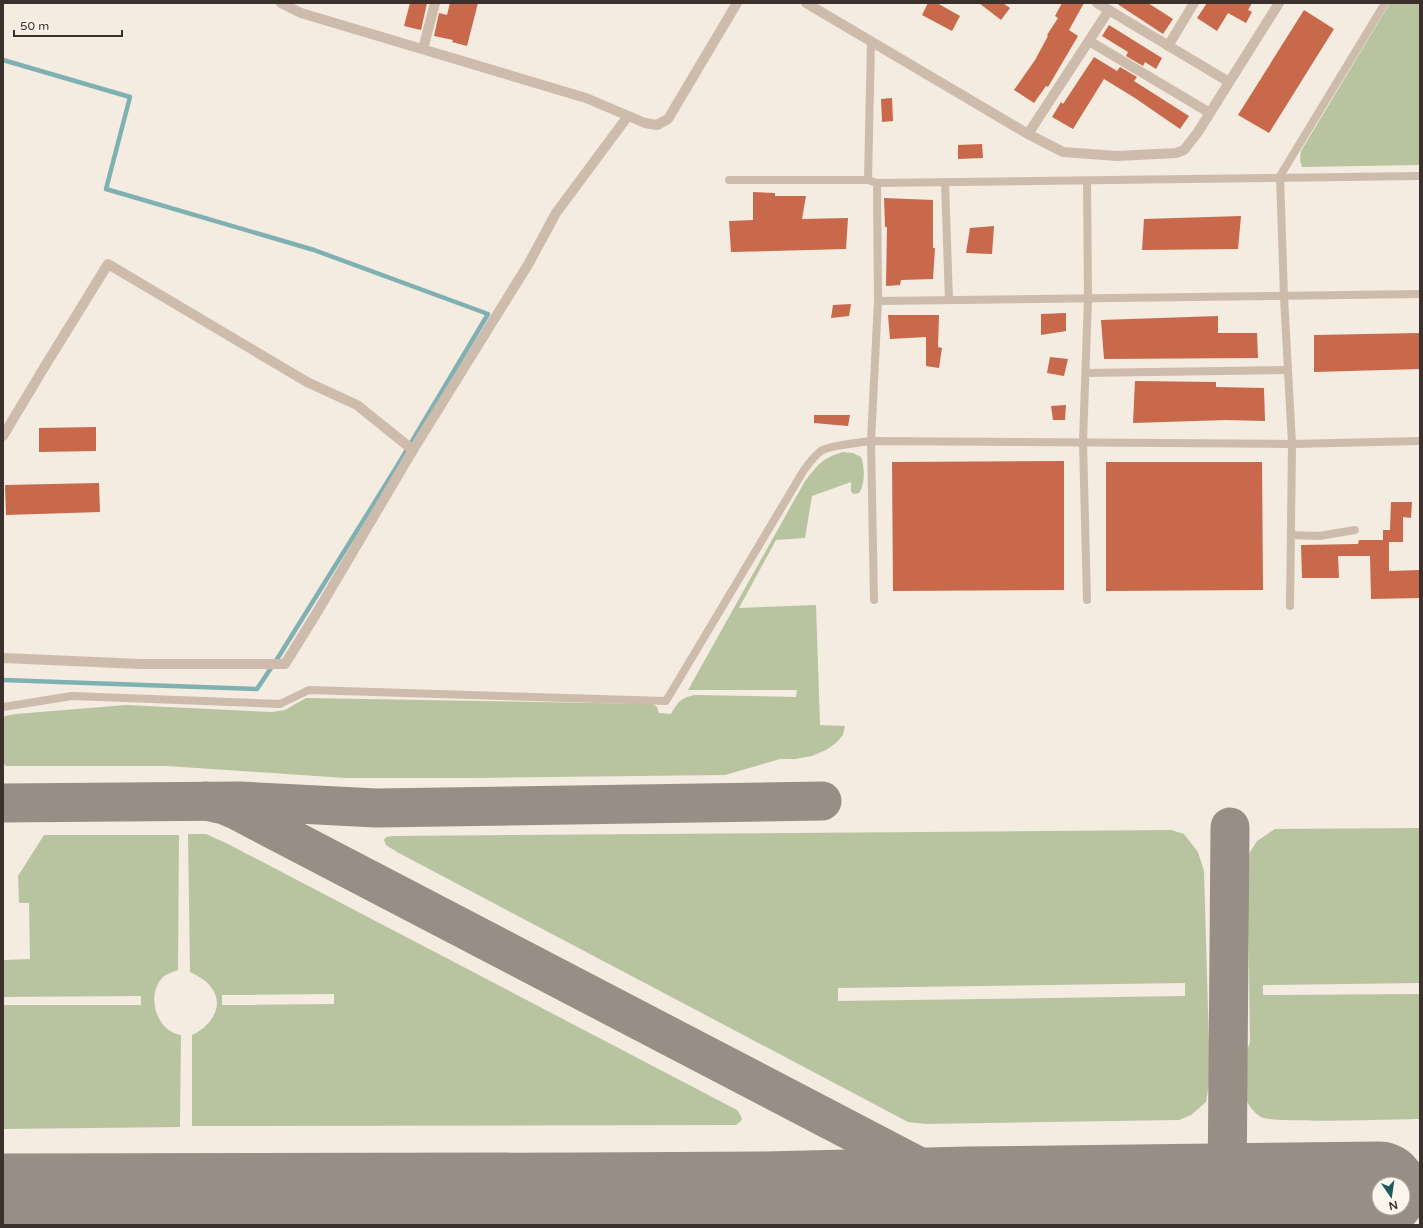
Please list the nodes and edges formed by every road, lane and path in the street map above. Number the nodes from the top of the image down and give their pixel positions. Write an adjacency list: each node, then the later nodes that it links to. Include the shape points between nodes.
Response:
1 (281, 3): 13 (street, via 301,13)
2 (435, 3): 13 (street)
3 (737, 3): 16 (street, via 668,119 657,125)
4 (806, 3): 10 (street)
5 (1097, 3): 9 (street)
6 (1194, 3): 12 (street)
7 (1279, 3): 14 (street)
8 (1385, 3): 18 (lane)
9 (1109, 10): 11 (street); 12 (street)
10 (871, 41): 17 (street); 22 (lane)
11 (1089, 41): 15 (street); 17 (street)
12 (1168, 46): 14 (street)
13 (423, 49): 16 (street, via 586,98)
14 (1229, 82): 15 (street)
15 (1210, 113): 17 (street, via 1184,150 1176,153 1116,156 1063,152)
16 (628, 116): 36 (street, via 556,213 529,263)
17 (1028, 134)
18 (1280, 176): 19 (lane); 21 (lane); 25 (lane)
19 (1420, 176)
20 (729, 180): 22 (lane)
21 (1087, 181): 23 (lane); 26 (lane)
22 (873, 182): 23 (lane); 28 (lane)
23 (945, 182): 27 (lane)
24 (1420, 294): 25 (lane)
25 (1284, 297): 26 (lane); 29 (lane)
26 (1088, 298): 27 (lane); 30 (lane)
27 (949, 300): 28 (lane)
28 (878, 302): 32 (lane)
29 (1288, 370): 30 (lane); 35 (lane)
30 (1086, 373): 34 (lane)
31 (3, 436): 36 (street, via 108,264 308,382 357,405)
32 (870, 441): 34 (lane); 39 (lane); 43 (lane, via 822,450 812,459 666,701 309,690 280,704 72,696)
33 (1420, 441): 35 (lane)
34 (1084, 442): 35 (lane); 40 (lane)
35 (1292, 444): 38 (lane)
36 (413, 450): 42 (street, via 285,664 141,664)
37 (1355, 530): 38 (lane, via 1319,536)
38 (1291, 536): 41 (lane)
39 (874, 600)
40 (1087, 600)
41 (1290, 606)
42 (3, 658)
43 (3, 707)

